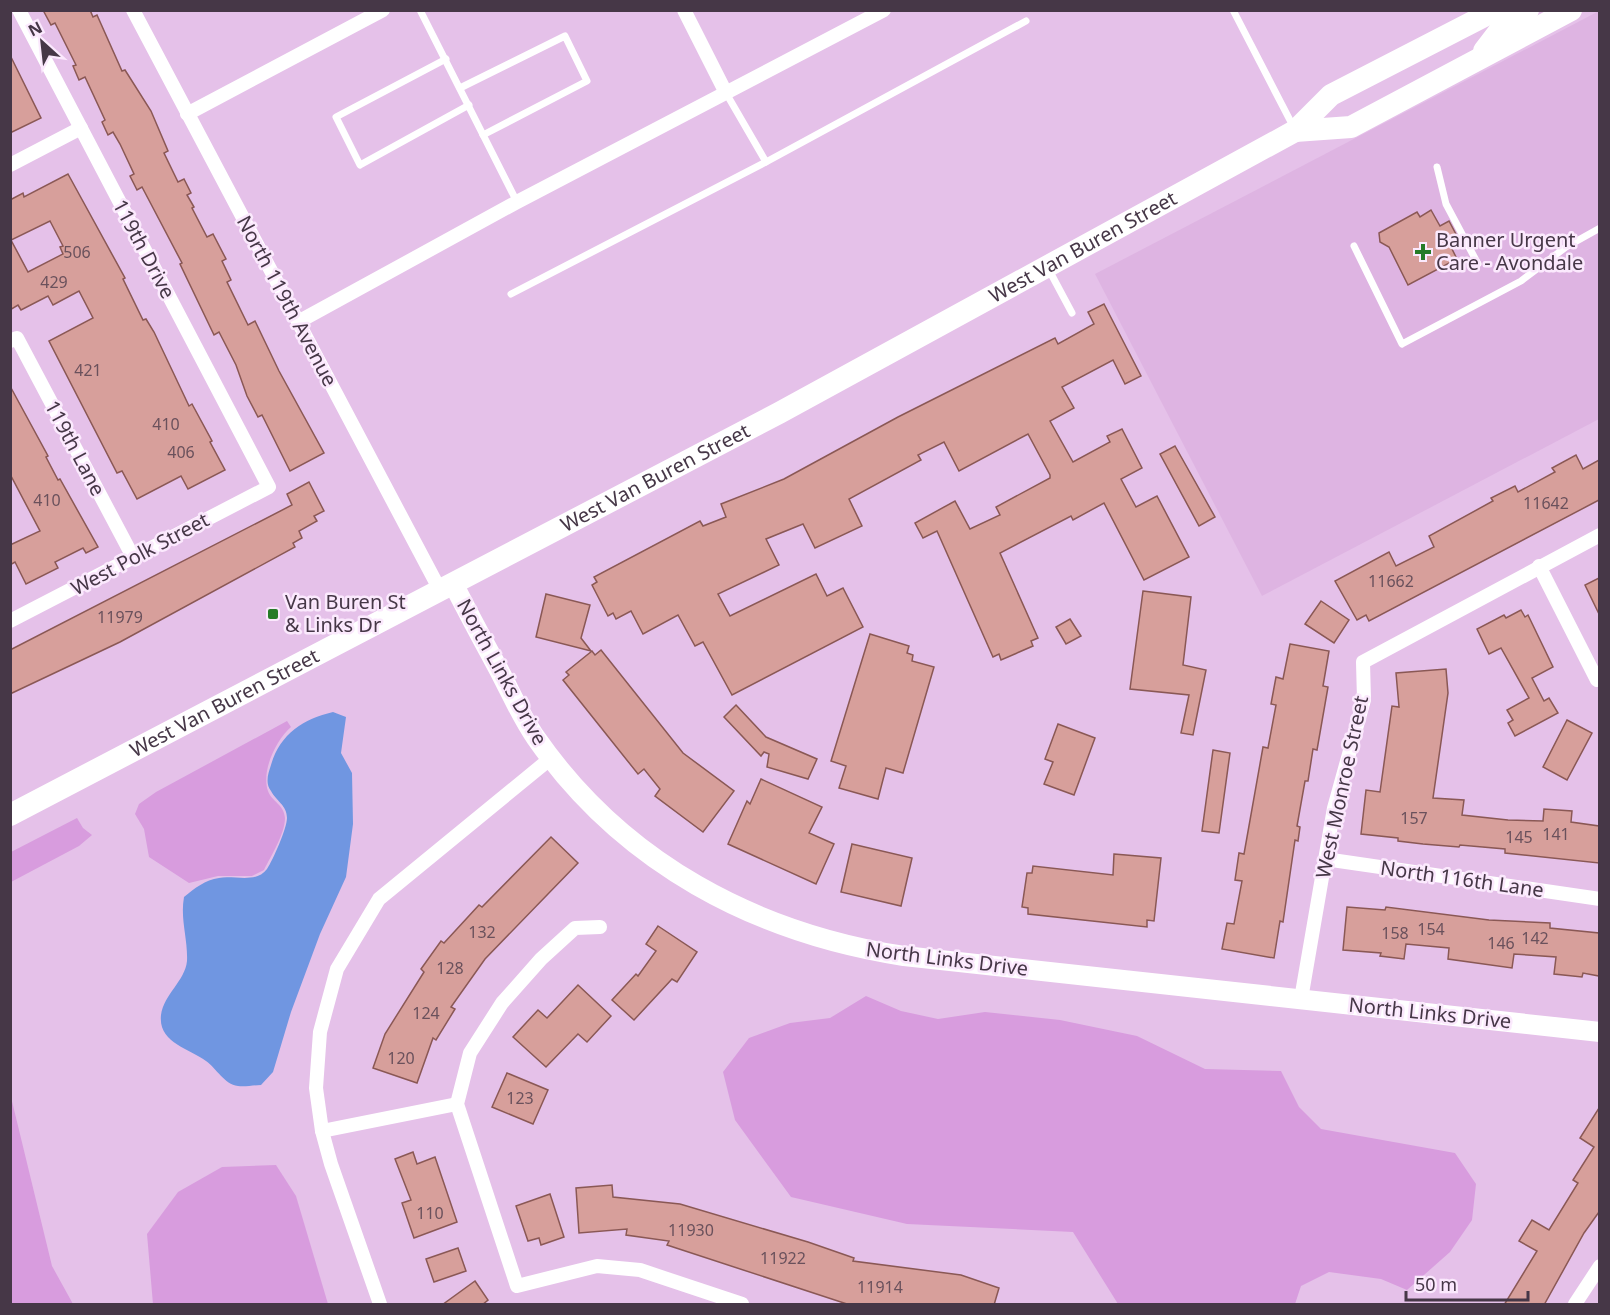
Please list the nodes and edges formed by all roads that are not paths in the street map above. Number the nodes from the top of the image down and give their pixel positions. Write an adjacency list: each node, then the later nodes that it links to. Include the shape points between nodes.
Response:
1 (19, 10): 18 (street, 119th Drive)
2 (133, 10): 17 (street, North 119th Avenue)
3 (383, 10): 17 (street)
4 (420, 10): 12 (lane)
5 (684, 10): 15 (street)
6 (884, 10): 15 (street)
7 (1233, 10): 19 (lane)
8 (1496, 10): 19 (main road, West Van Buren Street, via 1331,95)
9 (1528, 10): 13 (main road, via 1508,21)
10 (1571, 10): 13 (main road, West Van Buren Street)
11 (1026, 21): 21 (lane)
12 (446, 59): 14 (lane); 16 (lane, via 336,117 360,165)
13 (1477, 59): 19 (main road, West Van Buren Street, via 1351,127)
14 (460, 88): 16 (lane); 20 (lane, via 565,36 586,81)
15 (726, 93): 21 (lane); 24 (street)
16 (469, 105): 20 (lane)
17 (187, 114): 31 (street, North 119th Avenue)
18 (81, 128): 22 (street); 33 (street, 119th Drive)
19 (1295, 131): 28 (main road, West Van Buren Street)
20 (483, 135): 24 (lane)
21 (766, 162): 29 (lane)
22 (10, 165)
23 (1437, 167): 27 (lane, via 1446,204)
24 (517, 202): 31 (street)
25 (1599, 228): 26 (lane, via 1521,281 1402,344)
26 (1354, 246)
27 (1478, 264)
28 (1047, 266): 30 (lane); 37 (main road, West Van Buren Street)
29 (512, 294)
30 (1072, 313)
31 (298, 322): 37 (street, North 119th Avenue)
32 (14, 340): 35 (street, 119th Lane)
33 (269, 487): 35 (street, West Polk Street)
34 (1599, 535): 36 (street, West Monroe Street)
35 (133, 557): 38 (street, West Polk Street)
36 (1539, 566): 39 (street); 42 (street, West Monroe Street, via 1364,662 1364,700)
37 (448, 588): 40 (street, North Links Drive); 41 (main road, West Van Buren Street)
38 (10, 621)
39 (1597, 680)
40 (551, 758): 45 (street, North Links Drive, via 600,814 637,845 704,892 792,930 852,948 904,956); 48 (street, via 379,899 354,938 337,969 320,1032 316,1088)
41 (10, 815)
42 (1324, 859): 43 (street, North 116th Lane); 45 (street, West Monroe Street)
43 (1599, 898)
44 (600, 927): 47 (street, via 575,928 502,1003 470,1053)
45 (1302, 999): 46 (street, North Links Drive)
46 (1599, 1032)
47 (457, 1104): 48 (street); 51 (street, via 518,1286 597,1266 640,1270)
48 (321, 1131): 50 (street)
49 (1599, 1266): 52 (street)
50 (380, 1305)
51 (742, 1305)
52 (1575, 1305)

